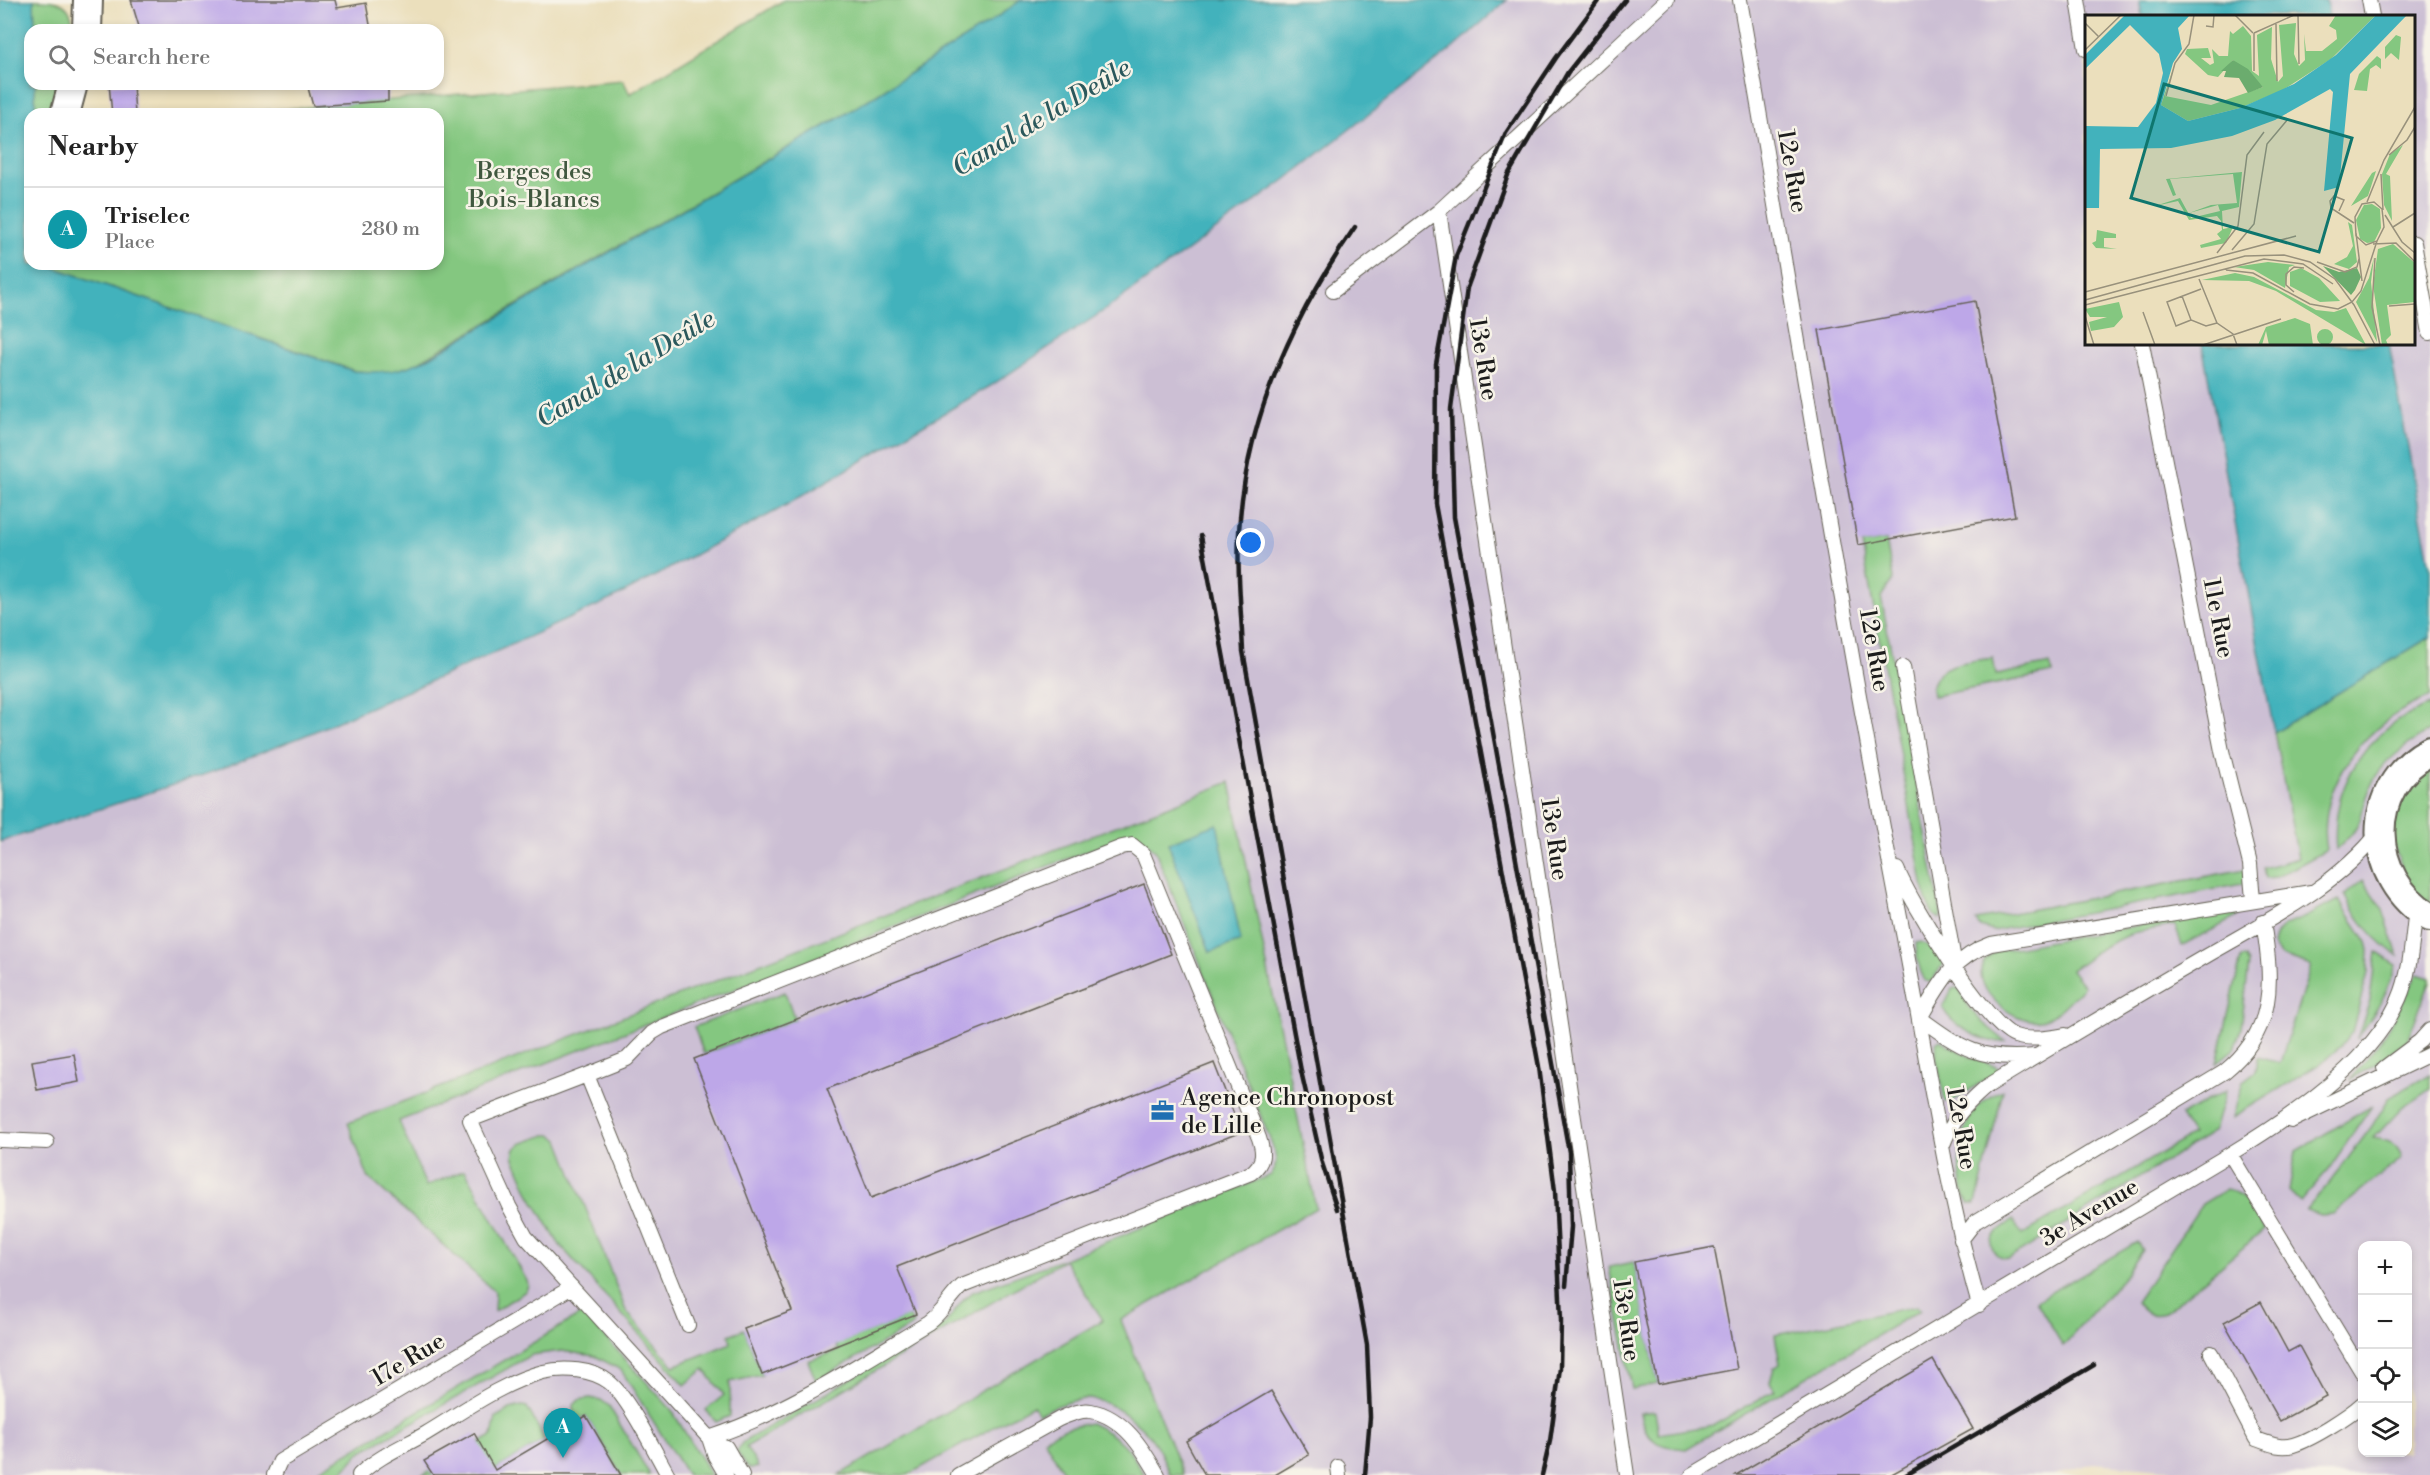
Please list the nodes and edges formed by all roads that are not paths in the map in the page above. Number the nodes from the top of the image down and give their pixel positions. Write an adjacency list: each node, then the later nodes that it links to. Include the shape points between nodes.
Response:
1 (88, 0): 7 (street)
2 (1667, 0): 11 (lane)
3 (1740, 0): 19 (lane, 12e Rue)
4 (2078, 0): 8 (lane)
5 (2369, 0): 6 (lane)
6 (2372, 15)
7 (87, 24)
8 (2085, 43)
9 (71, 90): 10 (street)
10 (67, 108)
11 (1439, 211): 13 (lane); 54 (lane, 13e Rue)
12 (2415, 249): 14 (lane)
13 (1333, 291)
14 (2430, 333)
15 (2142, 345): 21 (lane, 11e Rue, via 2222,751 2250,864)
16 (1903, 667): 24 (lane)
17 (2430, 751): 18 (street, via 2398,777 2385,802)
18 (2380, 831): 20 (lane, via 2360,855); 22 (street, via 2383,860 2396,887)
19 (1886, 843): 24 (lane, via 1904,886); 25 (lane, 12e Rue)
20 (2311, 892): 21 (lane); 23 (lane)
21 (2253, 900): 24 (lane, via 1991,944 1972,951)
22 (2423, 913): 34 (lane, 3e Avenue, via 2400,998 2385,1026 2356,1060 2312,1098)
23 (2263, 922): 27 (lane); 37 (lane, via 2271,965 2269,998 2257,1033 2242,1058 1975,1222)
24 (1954, 966): 25 (lane); 27 (lane, via 1987,1012 2014,1036 2037,1039)
25 (1920, 1017): 29 (lane, via 1967,1050 2012,1058); 35 (lane, 12e Rue)
26 (2430, 1030): 31 (lane, via 2391,1065)
27 (2076, 1033): 29 (lane)
28 (2430, 1054): 31 (lane)
29 (2035, 1056): 35 (lane, via 1965,1105 1952,1121)
30 (587, 1075): 38 (lane, via 470,1120 526,1237); 40 (lane); 44 (lane, via 627,1059 662,1027 1132,845 1143,854 1259,1138 1259,1167 1251,1173 962,1286 928,1323 822,1386 740,1428)
31 (2339, 1096): 34 (lane)
32 (0, 1140): 33 (lane)
33 (47, 1142)
34 (2244, 1145): 36 (lane, 3e Avenue)
35 (1942, 1147): 37 (lane, 12e Rue)
36 (2229, 1154): 39 (lane, 3e Avenue); 42 (lane)
37 (1961, 1240): 39 (lane, 12e Rue)
38 (572, 1287): 44 (lane); 46 (lane, 17e Rue, via 280,1461)
39 (1979, 1305): 55 (lane, 3e Avenue)
40 (688, 1325)
41 (2211, 1353): 43 (lane, via 2256,1439 2276,1446 2292,1446)
42 (2358, 1365)
43 (2358, 1408)
44 (709, 1438): 50 (lane); 51 (lane, via 726,1447)
45 (382, 1458): 47 (lane); 48 (lane); 49 (lane, via 519,1380 571,1370 592,1373 610,1383 624,1398)
46 (274, 1475)
47 (359, 1475)
48 (370, 1475)
49 (668, 1475)
50 (726, 1475)
51 (742, 1475)
52 (958, 1475): 53 (lane, via 1059,1419 1090,1411 1125,1428)
53 (1158, 1475)
54 (1627, 1475)
55 (1692, 1475)

